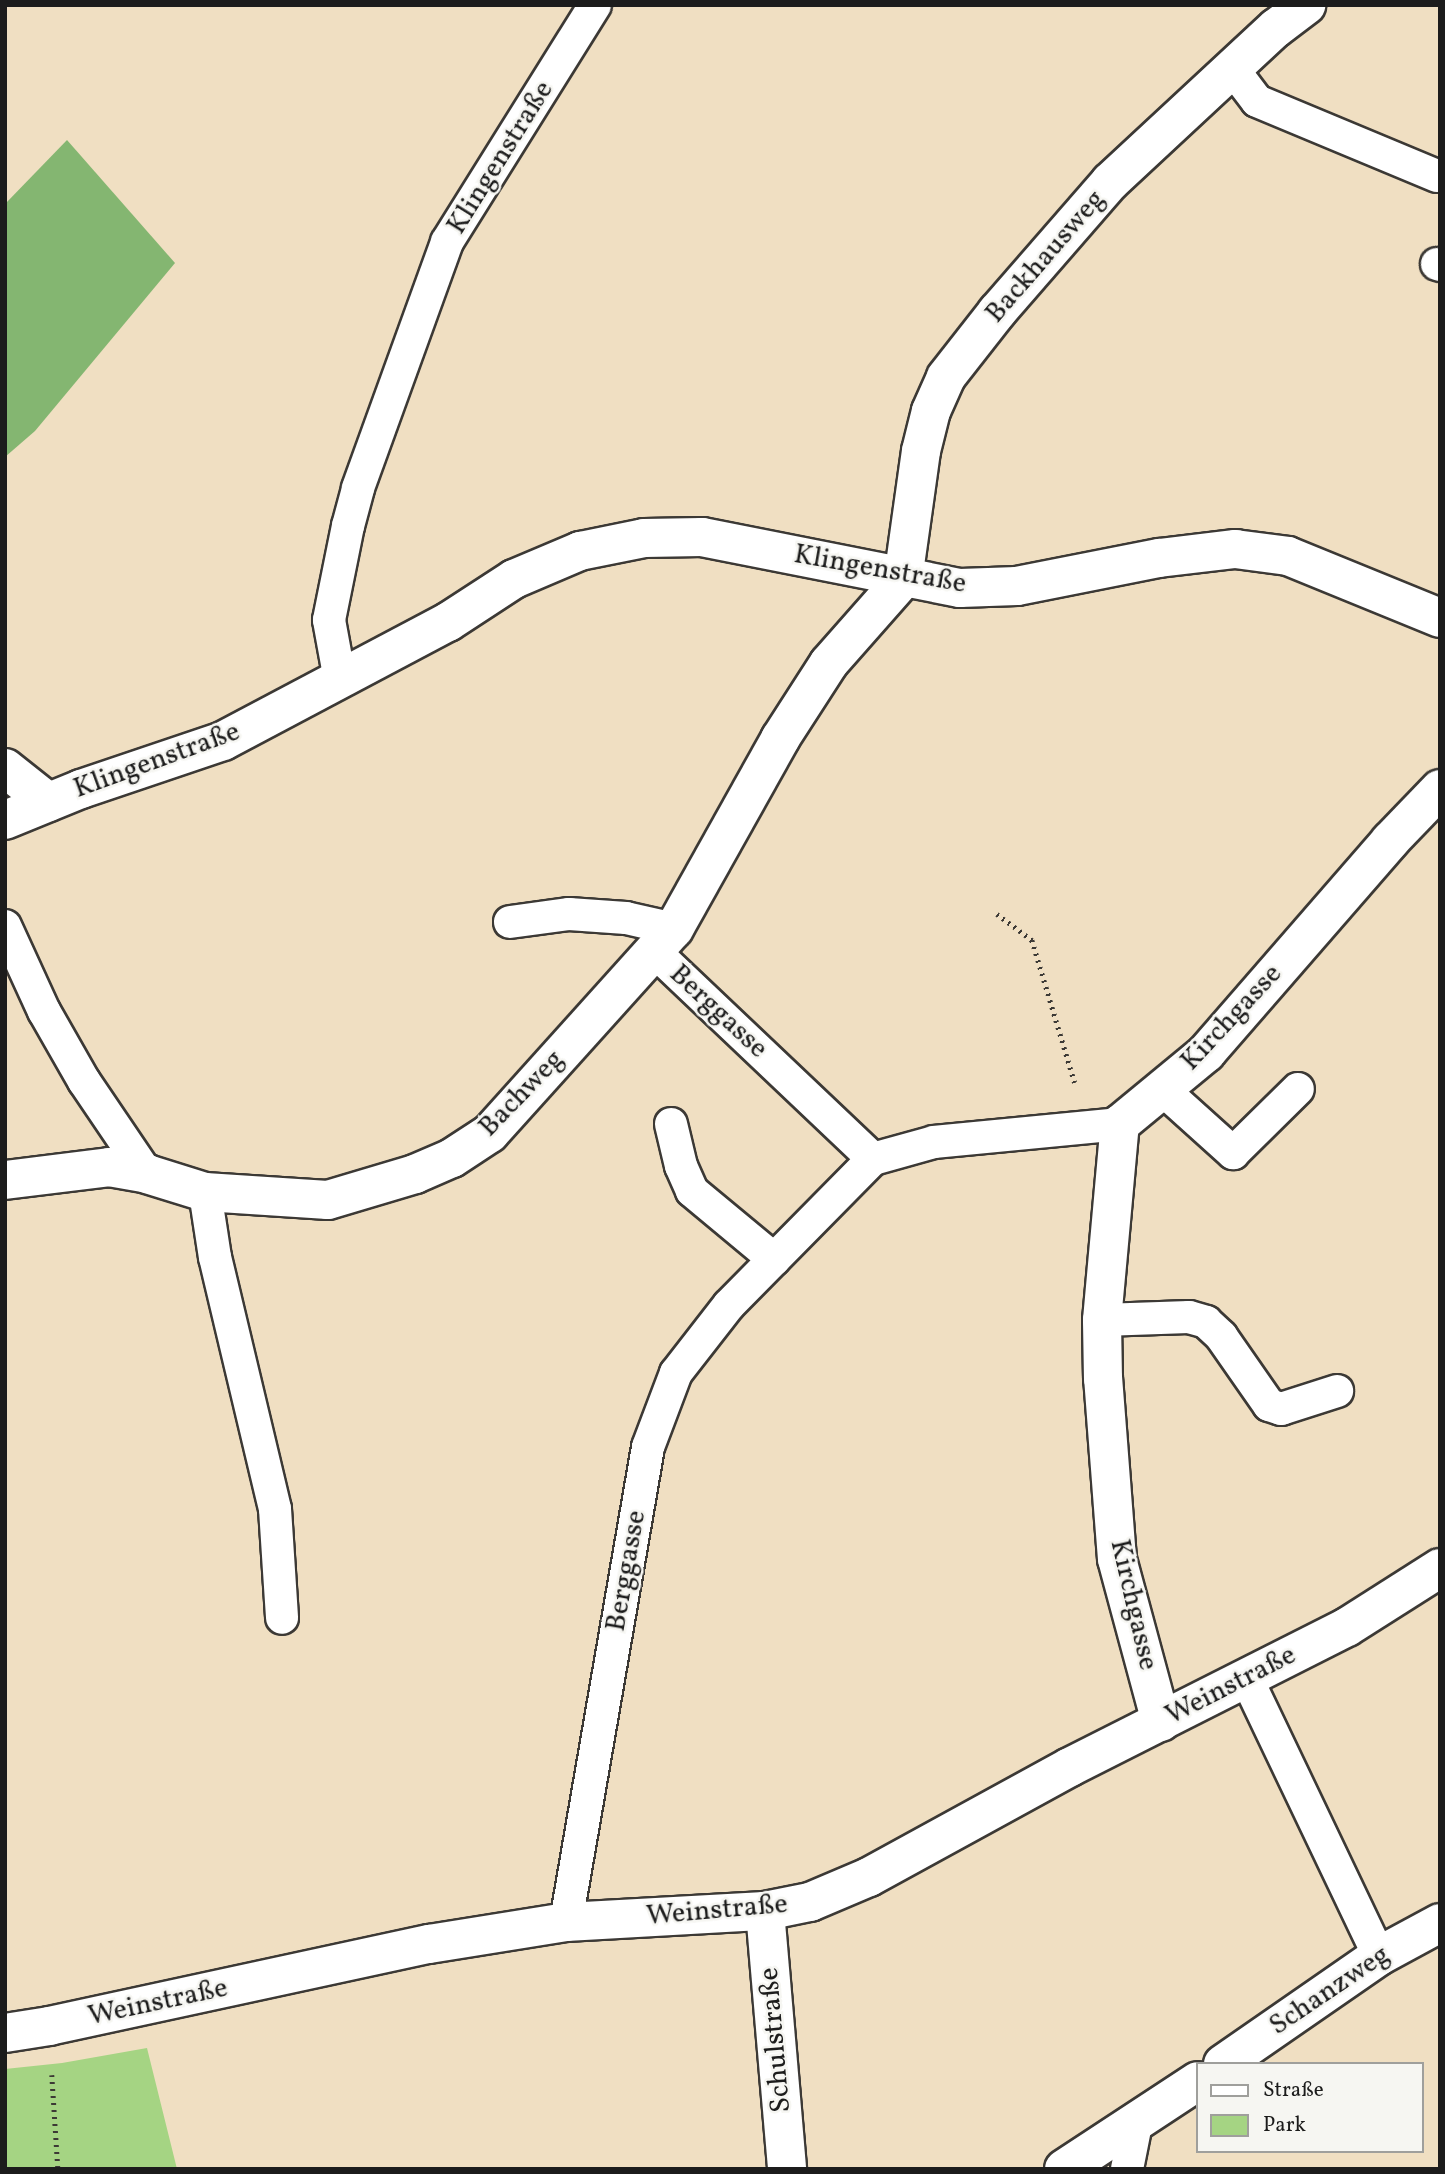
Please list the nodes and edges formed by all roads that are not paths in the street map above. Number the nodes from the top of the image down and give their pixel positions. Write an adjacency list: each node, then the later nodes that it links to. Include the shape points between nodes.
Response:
1 (596, 5): 7 (lane, Klingenstraße, via 447,242 348,526 329,620)
2 (1306, 5): 3 (street, Backhausweg)
3 (1232, 68): 4 (lane, via 1257,101); 5 (street, Backhausweg, via 1110,182 946,377 920,452)
4 (1437, 176)
5 (903, 579): 6 (street, Klingenstraße, via 960,587 1017,586 1159,558 1235,549 1288,556); 7 (street, Klingenstraße, via 702,537 644,538 580,551 514,579 448,622); 14 (street, Bachweg, via 829,663 780,738)
6 (1440, 618)
7 (340, 680): 10 (street, Klingenstraße, via 223,741)
8 (5, 768): 10 (street, Klingenstraße)
9 (1440, 789): 15 (street, Kirchgasse, via 1206,1053)
10 (48, 802): 11 (street, Klingenstraße)
11 (5, 820)
12 (510, 922): 14 (lane, via 569,914 625,918)
13 (5, 926): 20 (lane, via 57,1034)
14 (664, 940): 19 (lane, Berggasse); 22 (street, Bachweg, via 490,1133 452,1157 415,1174 328,1200)
15 (1162, 1089): 16 (lane, via 1233,1153); 18 (street, Kirchgasse)
16 (1298, 1089)
17 (671, 1124): 23 (lane, via 692,1191)
18 (1106, 1125): 19 (lane, Berggasse, via 934,1142); 24 (street, Kirchgasse)
19 (873, 1159): 23 (lane, Berggasse)
20 (147, 1174): 21 (street, Bachweg, via 109,1167); 22 (street, Bachweg)
21 (5, 1180)
22 (205, 1192): 27 (lane, via 215,1256 275,1510)
23 (774, 1259): 31 (lane, Berggasse, via 729,1305 676,1373 648,1447)
24 (1102, 1320): 25 (lane, via 1189,1317 1206,1322 1269,1405 1281,1409); 29 (street, Kirchgasse, via 1117,1559)
25 (1337, 1391)
26 (1440, 1568): 28 (street, Weinstraße, via 1347,1627)
27 (282, 1618)
28 (1246, 1677): 29 (street, Weinstraße); 33 (lane)
29 (1161, 1722): 30 (street, Weinstraße, via 869,1877 810,1902)
30 (765, 1911): 31 (street, Weinstraße); 38 (street, Schulstraße)
31 (566, 1922): 34 (street, Weinstraße, via 429,1944)
32 (1440, 1923): 33 (street, Schanzweg)
33 (1379, 1956): 35 (street, Schanzweg)
34 (5, 2033)
35 (1226, 2062)
36 (1196, 2082): 37 (street)
37 (1136, 2124): 39 (street); 40 (lane)
38 (788, 2169)
39 (1064, 2169)
40 (1127, 2169)

